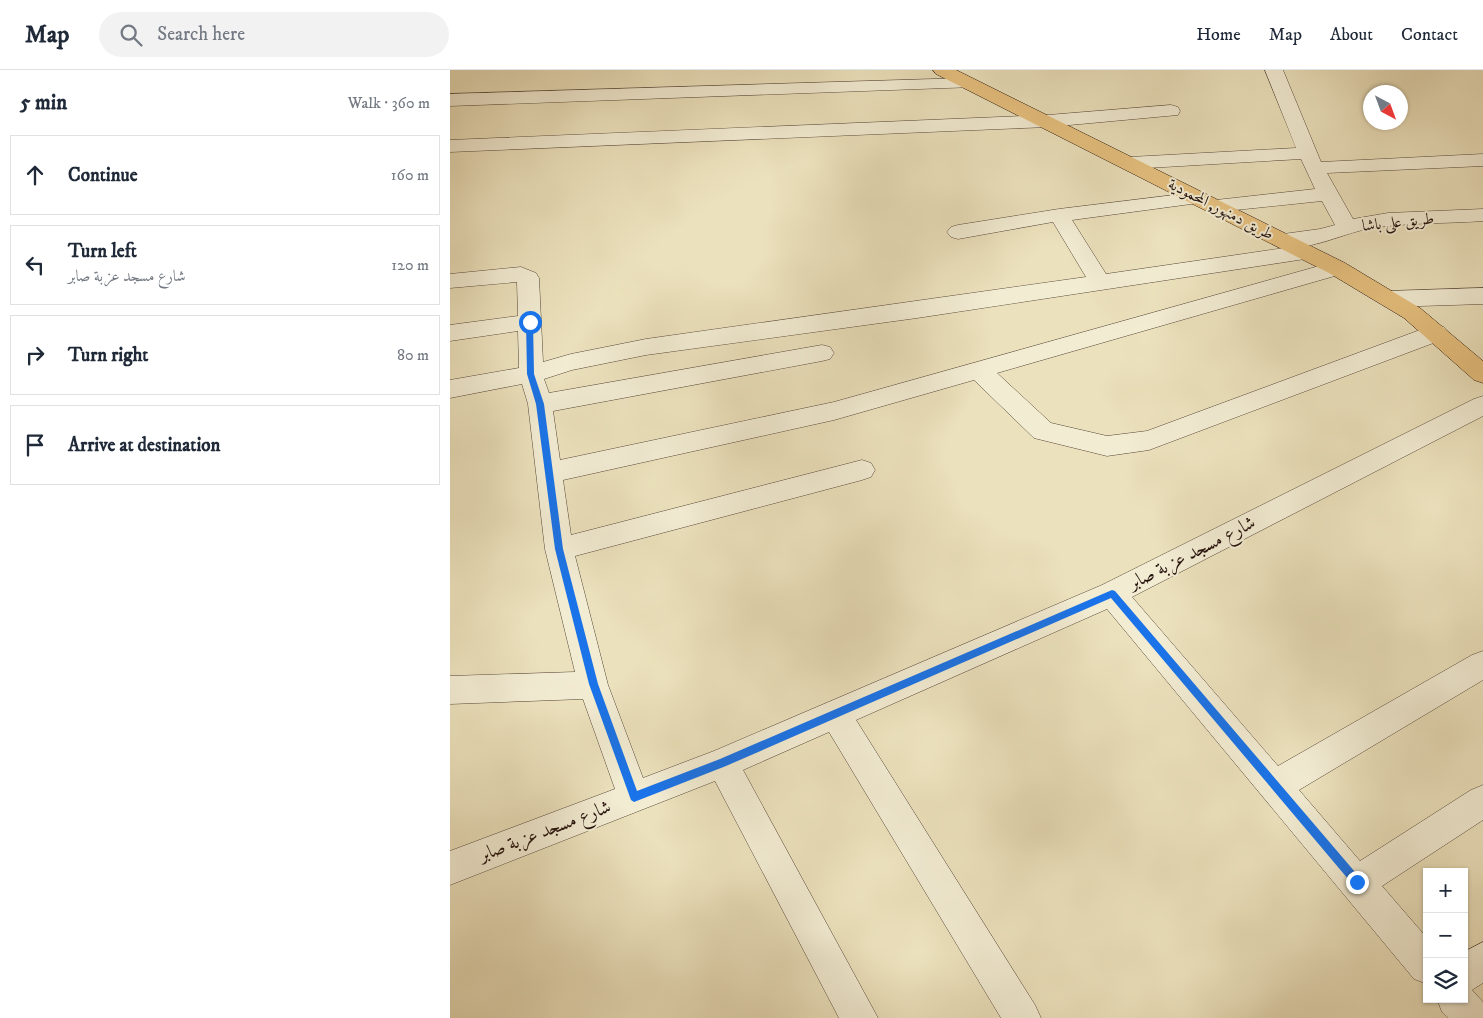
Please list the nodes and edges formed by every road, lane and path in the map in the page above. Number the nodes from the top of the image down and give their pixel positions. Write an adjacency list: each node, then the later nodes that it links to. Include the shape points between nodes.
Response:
1 (942, 70): 3 (main road, طريق دمنهور, المحمودية)
2 (1274, 70): 8 (street)
3 (968, 83): 4 (street); 6 (main road, طريق دمنهور, المحمودية)
4 (450, 100)
5 (1171, 111): 6 (street)
6 (1048, 122): 7 (street); 10 (main road, طريق دمنهور, المحمودية)
7 (450, 146)
8 (1311, 160): 9 (street); 10 (street); 11 (street)
9 (1483, 160)
10 (1130, 163): 12 (main road, طريق دمنهور, المحمودية)
11 (1328, 194): 12 (street); 15 (street)
12 (1208, 202): 13 (street); 17 (main road, طريق دمنهور, المحمودية)
13 (1058, 215): 16 (street); 21 (street)
14 (1483, 215): 15 (street, طريق على باشا, via 1388,220)
15 (1347, 228): 17 (street, طريق على باشا, via 1321,236)
16 (958, 232)
17 (1284, 240): 18 (main road, طريق دمنهور, المحمودية)
18 (1306, 252): 19 (main road, طريق دمنهور, المحمودية); 21 (street)
19 (1338, 268): 23 (main road, طريق دمنهور, المحمودية); 28 (street)
20 (450, 281): 24 (street, via 521,274 528,278)
21 (1100, 283): 29 (street, via 646,347 571,362)
22 (1483, 296): 23 (street)
23 (1389, 299): 26 (main road, طريق دمنهور, المحمودية)
24 (530, 322): 25 (street); 29 (street)
25 (450, 333)
26 (1436, 333): 28 (street, via 1149,440 1107,446 1044,431); 30 (main road, طريق دمنهور, المحمودية)
27 (822, 353): 32 (street)
28 (979, 370): 35 (street, via 834,411)
29 (531, 374): 31 (street); 32 (street)
30 (1483, 374)
31 (450, 389)
32 (540, 404): 35 (street)
33 (1483, 405): 37 (street, شارع مسجد عزبة صابر)
34 (862, 470): 36 (street)
35 (549, 473): 36 (street)
36 (559, 549): 39 (street)
37 (1112, 594): 41 (street, شارع مسجد عزبة صابر); 43 (street)
38 (1483, 664): 43 (street)
39 (593, 684): 40 (street); 44 (street)
40 (450, 690)
41 (835, 714): 42 (street, شارع مسجد عزبة صابر); 53 (street)
42 (722, 762): 44 (street, شارع مسجد عزبة صابر); 52 (street)
43 (1275, 786): 47 (street)
44 (634, 797): 46 (street, شارع مسجد عزبة صابر)
45 (1483, 801): 47 (street)
46 (450, 868)
47 (1357, 882): 49 (street)
48 (1483, 960): 50 (street)
49 (1423, 961)
50 (1468, 972)
51 (1459, 1003): 54 (street)
52 (859, 1018)
53 (1022, 1018)
54 (1473, 1018)

